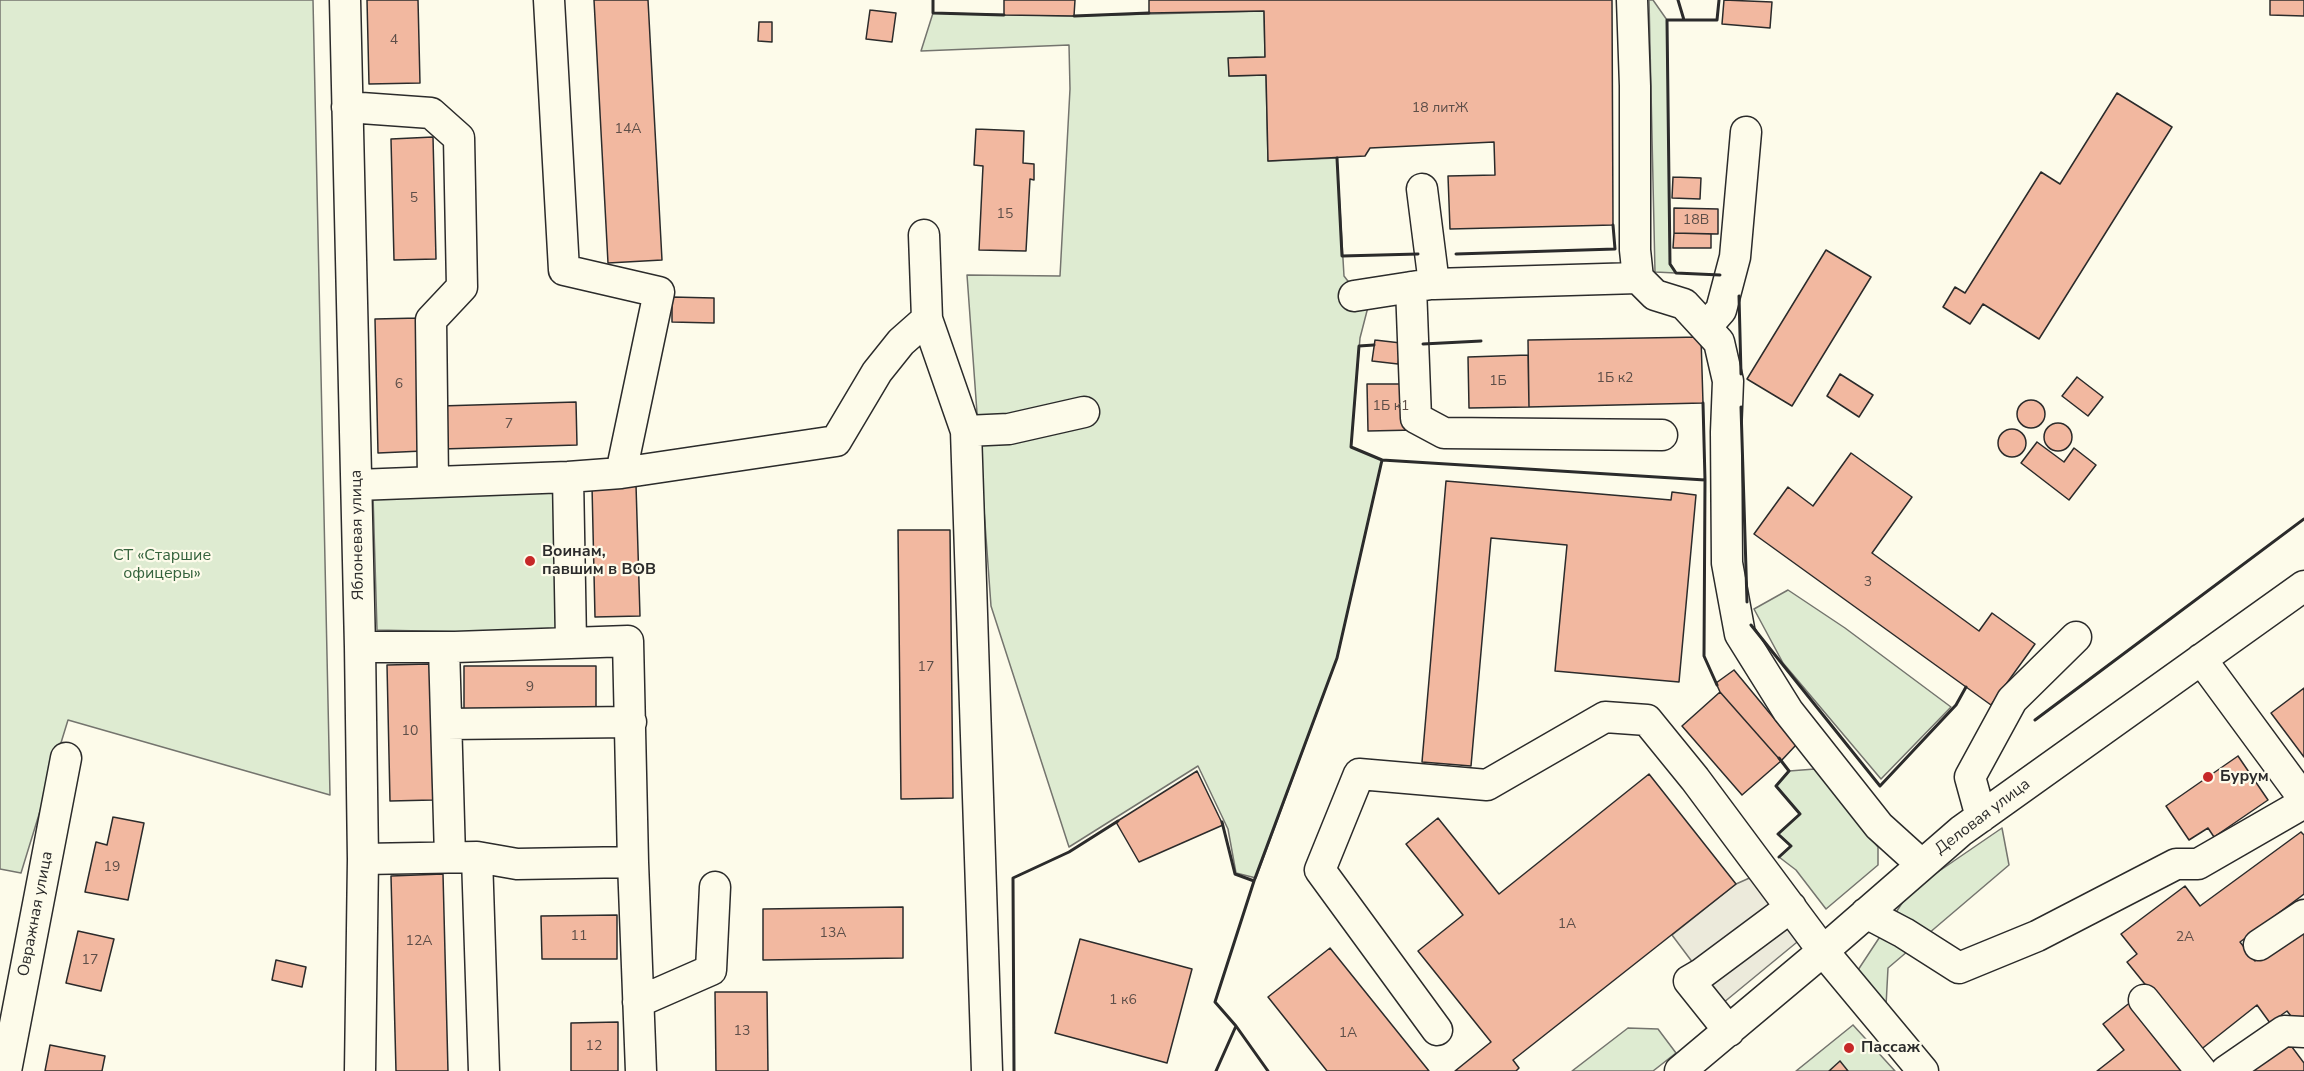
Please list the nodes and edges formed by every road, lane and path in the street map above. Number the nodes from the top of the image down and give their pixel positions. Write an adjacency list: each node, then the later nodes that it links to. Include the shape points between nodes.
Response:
1 (345, 0): 4 (street, Яблоневая улица)
2 (549, 0): 16 (street, via 564,270 658,291)
3 (1632, 0): 8 (street)
4 (347, 107): 18 (street, via 431,113 459,138 462,287 431,321); 19 (street, Яблоневая улица)
5 (1746, 132): 12 (street, via 1735,258 1721,310)
6 (1422, 189): 9 (street)
7 (924, 235): 11 (street)
8 (1638, 278): 9 (street); 12 (street, via 1655,295 1684,303)
9 (1423, 285): 10 (street); 15 (street, via 1416,418 1444,433)
10 (1354, 296)
11 (927, 319): 14 (street); 16 (street, via 901,342 877,372 836,441)
12 (1706, 327): 34 (street, via 1719,342 1728,381 1727,563 1740,634 1788,711 1879,826)
13 (1084, 412): 14 (street, via 1009,429)
14 (966, 431): 51 (street)
15 (1662, 435)
16 (621, 473): 17 (street)
17 (568, 477): 18 (street); 22 (street)
18 (434, 482): 19 (street)
19 (357, 485): 23 (street, Яблоневая улица)
20 (2304, 586): 25 (street, Деловая улица)
21 (2076, 637): 30 (street, via 2012,700 1970,777)
22 (571, 642): 24 (street); 26 (street, via 628,641)
23 (360, 646): 24 (street); 32 (street, Яблоневая улица)
24 (444, 647): 27 (street)
25 (2201, 659): 29 (street); 30 (street, Деловая улица)
26 (631, 722): 27 (street); 33 (street)
27 (447, 724): 31 (street)
28 (66, 758): 47 (street, Овражная улица)
29 (2304, 801): 37 (street, via 2198,864 2176,864 2037,936 1959,968)
30 (1981, 817): 34 (street, Деловая улица)
31 (463, 857): 32 (street); 33 (street, via 517,864); 49 (street)
32 (363, 859): 48 (street, Яблоневая улица)
33 (633, 862): 42 (street)
34 (1921, 864): 37 (street, Деловая улица)
35 (715, 887): 42 (street, via 711,970)
36 (1791, 907): 40 (street); 43 (street, via 1647,720 1605,717 1486,786 1359,774 1320,870); 44 (street, via 1689,981)
37 (1866, 913): 40 (street, Деловая улица)
38 (2304, 915): 39 (street)
39 (2259, 945)
40 (1823, 951): 44 (street, Деловая улица); 52 (street)
41 (2144, 1000): 53 (street)
42 (638, 1002): 50 (street)
43 (1437, 1030)
44 (1729, 1031): 46 (street, Деловая улица)
45 (2304, 1032): 54 (street, via 2284,1031)
46 (1686, 1069)
47 (6, 1071)
48 (360, 1071)
49 (484, 1071)
50 (641, 1071)
51 (987, 1071)
52 (1923, 1071)
53 (2201, 1071)
54 (2226, 1071)

